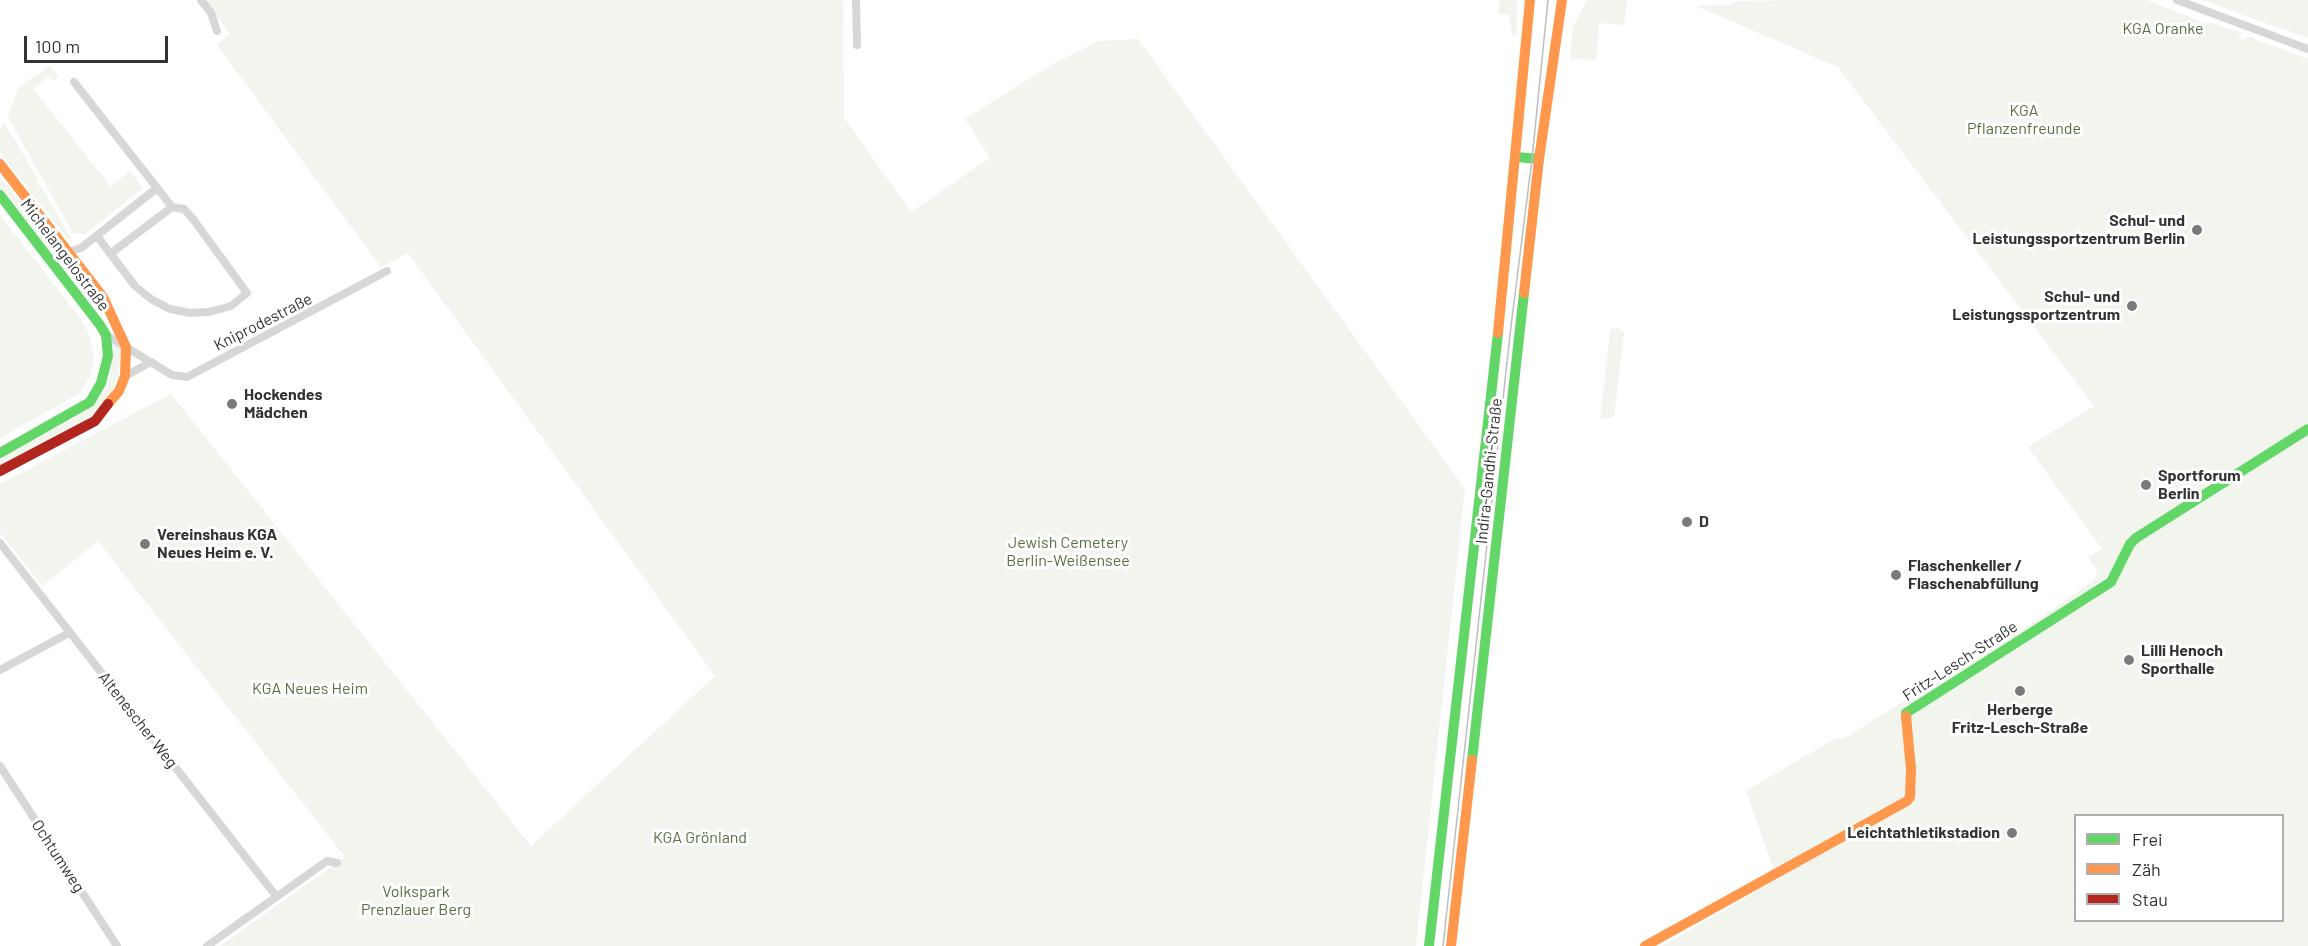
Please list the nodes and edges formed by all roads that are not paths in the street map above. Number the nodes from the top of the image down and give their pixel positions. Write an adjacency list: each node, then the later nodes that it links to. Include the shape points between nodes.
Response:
1 (201, 0): 6 (street, via 211,13)
2 (856, 0): 7 (street)
3 (1530, 0): 10 (main road, Indira-Gandhi-Straße)
4 (1562, 0): 11 (main road, Indira-Gandhi-Straße)
5 (2177, 0): 8 (street)
6 (217, 32)
7 (857, 45)
8 (2308, 49)
9 (74, 82): 13 (street)
10 (1516, 157): 11 (main road); 35 (main road, Indira-Gandhi-Straße)
11 (1539, 159): 36 (main road, Indira-Gandhi-Straße)
12 (0, 164): 17 (main road, Michelangelostraße)
13 (157, 188): 15 (street); 16 (street, Michelangelostraße)
14 (0, 195): 20 (main road, Michelangelostraße)
15 (172, 207): 18 (street); 18 (street, via 184,209 193,219 246,289 245,297 220,310 180,312 142,293)
16 (97, 236): 17 (street, Michelangelostraße); 18 (street)
17 (68, 252): 21 (main road, Michelangelostraße, via 103,297)
18 (110, 254)
19 (387, 272): 22 (street, Kniprodestraße, via 187,377 172,375)
20 (106, 335): 21 (street, Kniprodestraße); 25 (main road, Michelangelostraße, via 106,370 95,394 82,408)
21 (126, 347): 22 (street, Kniprodestraße); 23 (main road)
22 (151, 362): 23 (street)
23 (125, 375): 26 (main road, via 115,398 95,421)
24 (2308, 429): 37 (main road, Fritz-Lesch-Straße, via 2136,538 2111,582 1906,712 1911,769 1907,801)
25 (0, 453)
26 (0, 471)
27 (0, 543): 28 (street, Altenescher Weg)
28 (69, 633): 29 (street); 32 (street, Altenescher Weg)
29 (0, 670)
30 (0, 766): 33 (street, Ochtumweg)
31 (337, 863): 32 (street, via 327,861)
32 (276, 896): 34 (street)
33 (117, 946)
34 (207, 946)
35 (1429, 946)
36 (1451, 946)
37 (1645, 946)

